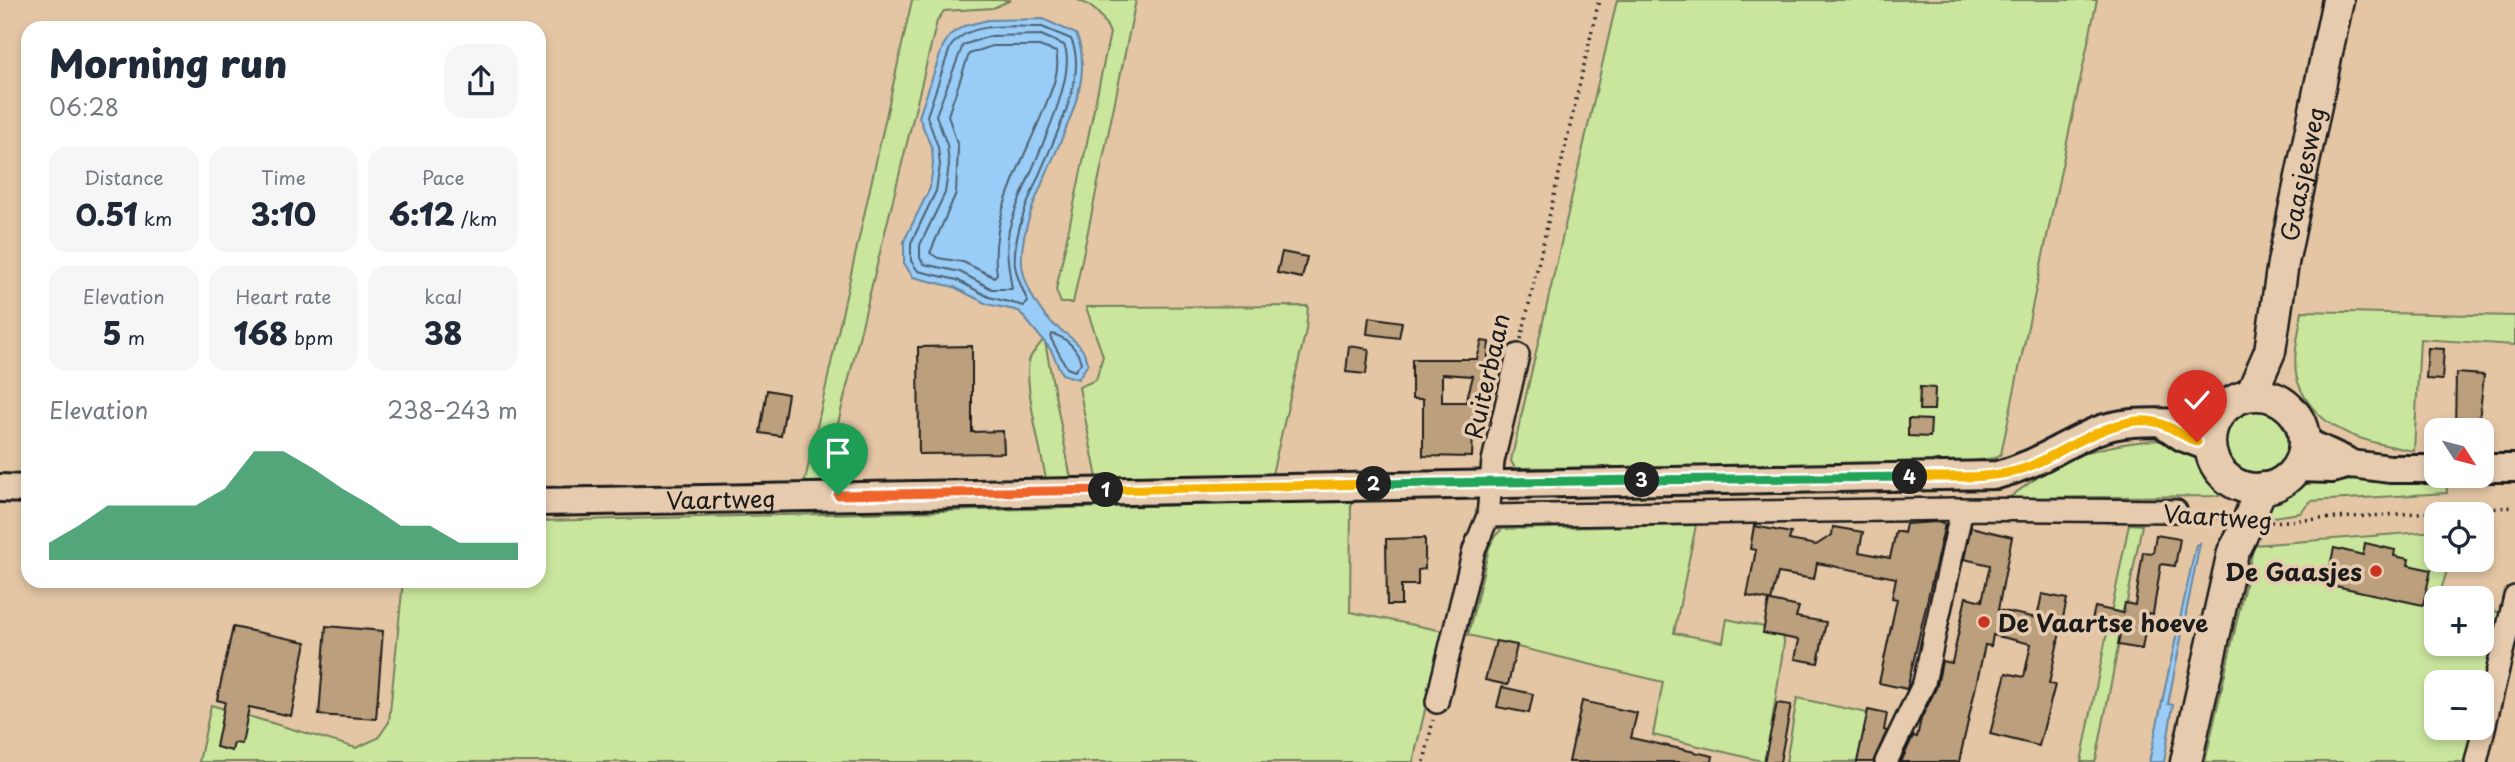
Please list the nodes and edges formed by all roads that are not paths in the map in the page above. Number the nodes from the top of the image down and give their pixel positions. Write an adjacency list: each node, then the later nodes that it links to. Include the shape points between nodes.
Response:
1 (2338, 0): 3 (main road, Gaasjesweg, via 2283,263 2270,351 2275,367)
2 (1518, 355): 10 (street, Ruiterbaan, via 1493,461)
3 (2264, 397): 4 (main road, via 2230,404); 5 (main road, via 2297,417)
4 (2213, 435): 9 (street, Vaartweg, via 2183,420 2131,422 2097,431 2027,467 1997,475); 11 (main road, via 2222,473)
5 (2300, 455): 8 (street, via 2332,468 2351,464); 13 (main road, via 2287,478)
6 (2494, 468): 7 (street)
7 (2515, 468)
8 (2424, 469)
9 (1954, 476): 10 (street, Vaartweg); 16 (street)
10 (1493, 482): 15 (street, Vaartweg); 18 (street, Ruiterbaan)
11 (2232, 482): 13 (main road); 19 (main road)
12 (0, 488): 14 (street)
13 (2262, 488): 19 (main road)
14 (21, 489)
15 (546, 502)
16 (1958, 509): 17 (street, Vaartweg); 18 (street, Vaartweg); 22 (street, via 1924,683)
17 (2175, 511)
18 (1488, 516): 21 (street, Ruiterbaan, via 1474,550)
19 (2238, 521): 23 (main road)
20 (2515, 597): 24 (street)
21 (1437, 702)
22 (1886, 762)
23 (2186, 762)
24 (2476, 762)

